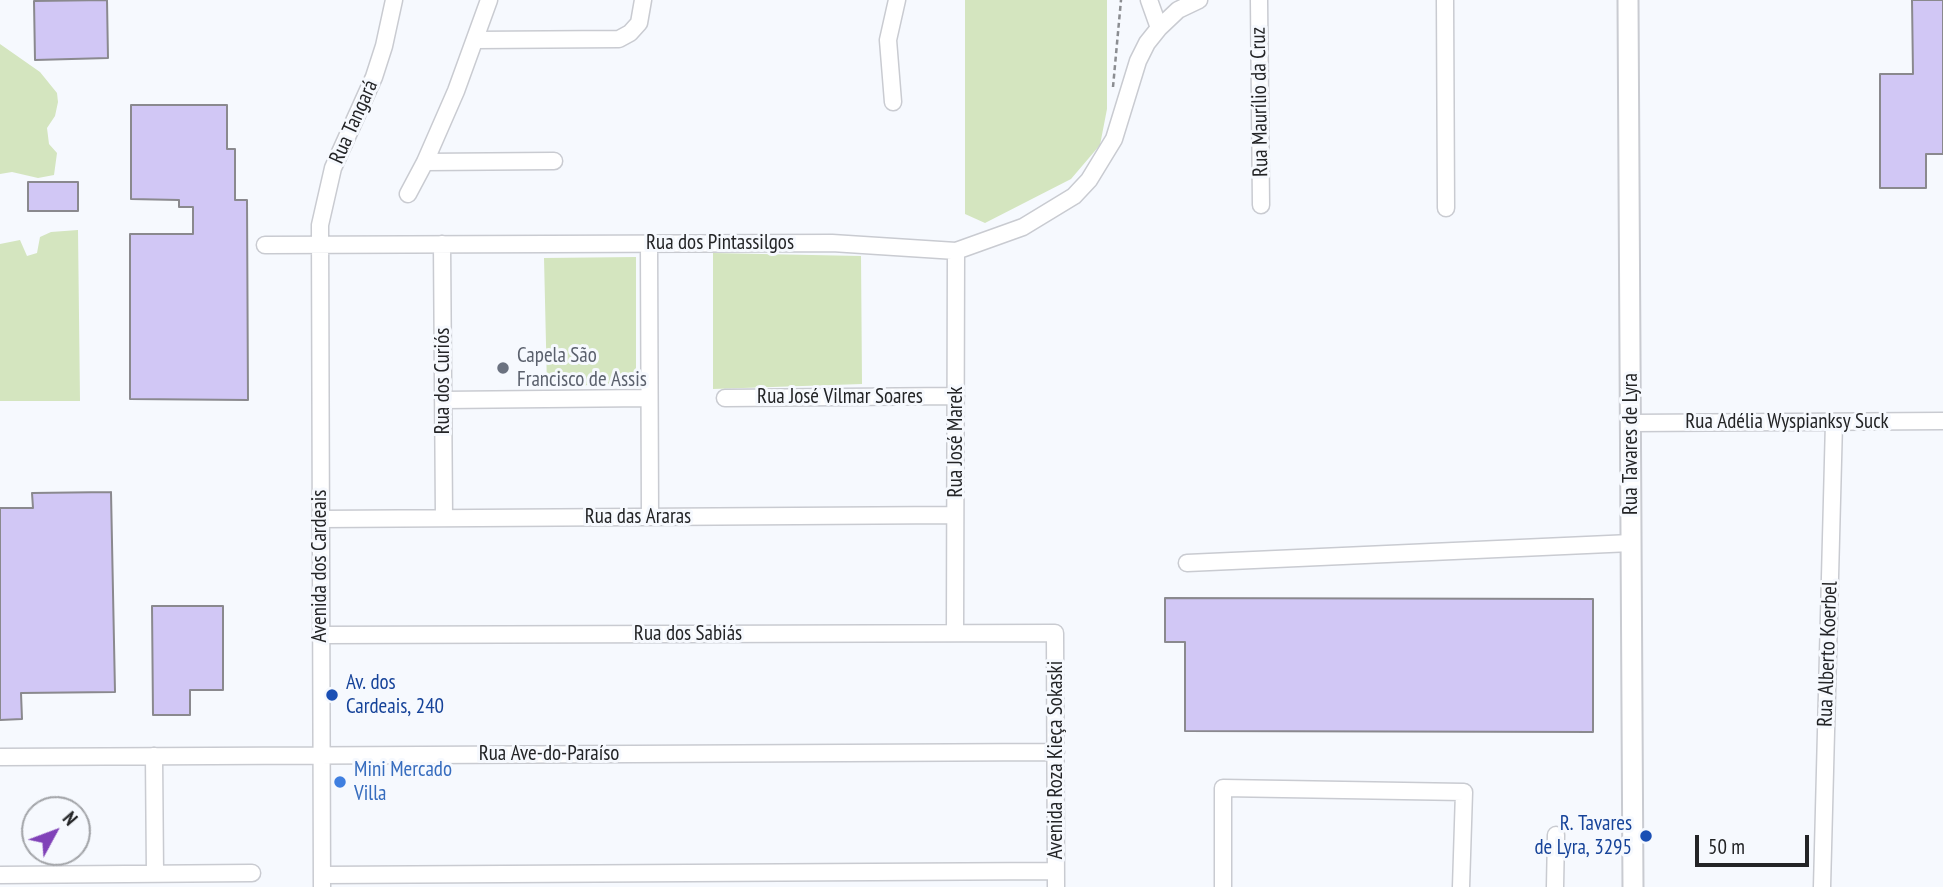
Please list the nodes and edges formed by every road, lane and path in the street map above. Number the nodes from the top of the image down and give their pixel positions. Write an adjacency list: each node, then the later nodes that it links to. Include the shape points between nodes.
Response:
1 (394, 0): 23 (street, Rua Tangará, via 374,77 328,186)
2 (489, 0): 12 (street)
3 (643, 0): 12 (street, via 639,23 619,39)
4 (897, 0): 14 (street, via 888,40)
5 (1121, 0): 13 (path)
6 (1149, 0): 11 (street)
7 (1199, 0): 11 (street, Rua dos Pintassilgos, via 1178,10)
8 (1259, 0): 18 (street, Rua Maurílio da Cruz)
9 (1445, 0): 19 (street)
10 (1629, 0): 31 (main road, Rua Tavares de Lyra)
11 (1159, 28): 24 (street, Rua dos Pintassilgos, via 1138,61 1107,154 1074,197 1023,227)
12 (475, 40): 16 (street)
13 (1114, 89)
14 (893, 102)
15 (554, 161): 16 (street)
16 (425, 162): 17 (street)
17 (408, 194)
18 (1261, 205)
19 (1446, 208)
20 (649, 243): 21 (street, Rua dos Pintassilgos); 24 (street, Rua dos Pintassilgos, via 832,243); 26 (street)
21 (442, 244): 23 (street, Rua dos Pintassilgos); 28 (street, Rua dos Curiós)
22 (265, 245): 23 (street, Rua dos Pintassilgos)
23 (319, 245): 35 (street, Avenida dos Cardeais)
24 (956, 251): 25 (street, Rua José Marek)
25 (956, 396): 27 (street, Rua José Vilmar Soares); 32 (street, Rua José Marek)
26 (649, 398): 28 (street); 33 (street)
27 (725, 398)
28 (443, 400): 34 (street, Rua dos Curiós)
29 (1943, 421): 30 (street, Rua Adélia Wyspianksy Suck)
30 (1834, 422): 31 (street, Rua Adélia Wyspianksy Suck); 57 (street, Rua Alberto Koerbel)
31 (1631, 423): 36 (main road, Rua Tavares de Lyra)
32 (956, 515): 33 (street, Rua das Araras); 38 (street, Rua José Marek)
33 (650, 517): 34 (street, Rua das Araras)
34 (444, 518): 35 (street, Rua das Araras)
35 (320, 519): 40 (street, Avenida dos Cardeais)
36 (1631, 543): 37 (street); 56 (main road, Rua Tavares de Lyra)
37 (1187, 564)
38 (955, 633): 39 (street, Rua dos Sabiás); 40 (street, Rua dos Sabiás)
39 (1055, 633): 41 (street, Avenida Roza Kieça Sokaski)
40 (321, 635): 42 (street, Avenida dos Cardeais)
41 (1056, 752): 42 (street, Rua Ave-do-Paraíso); 49 (street, Avenida Roza Kieça Sokaski)
42 (321, 755): 43 (street, Rua Ave-do-Paraíso); 52 (street, Avenida dos Cardeais)
43 (154, 756): 44 (street, Rua Ave-do-Paraíso); 46 (street)
44 (0, 757)
45 (1556, 835): 55 (street)
46 (155, 873): 50 (street); 51 (street)
47 (252, 873): 50 (street)
48 (0, 875): 51 (street)
49 (1056, 879): 52 (street)
50 (195, 880)
51 (69, 881)
52 (322, 881)
53 (1223, 887): 54 (street, via 1223,788 1464,792)
54 (1461, 887)
55 (1555, 887)
56 (1633, 887)
57 (1822, 887)

